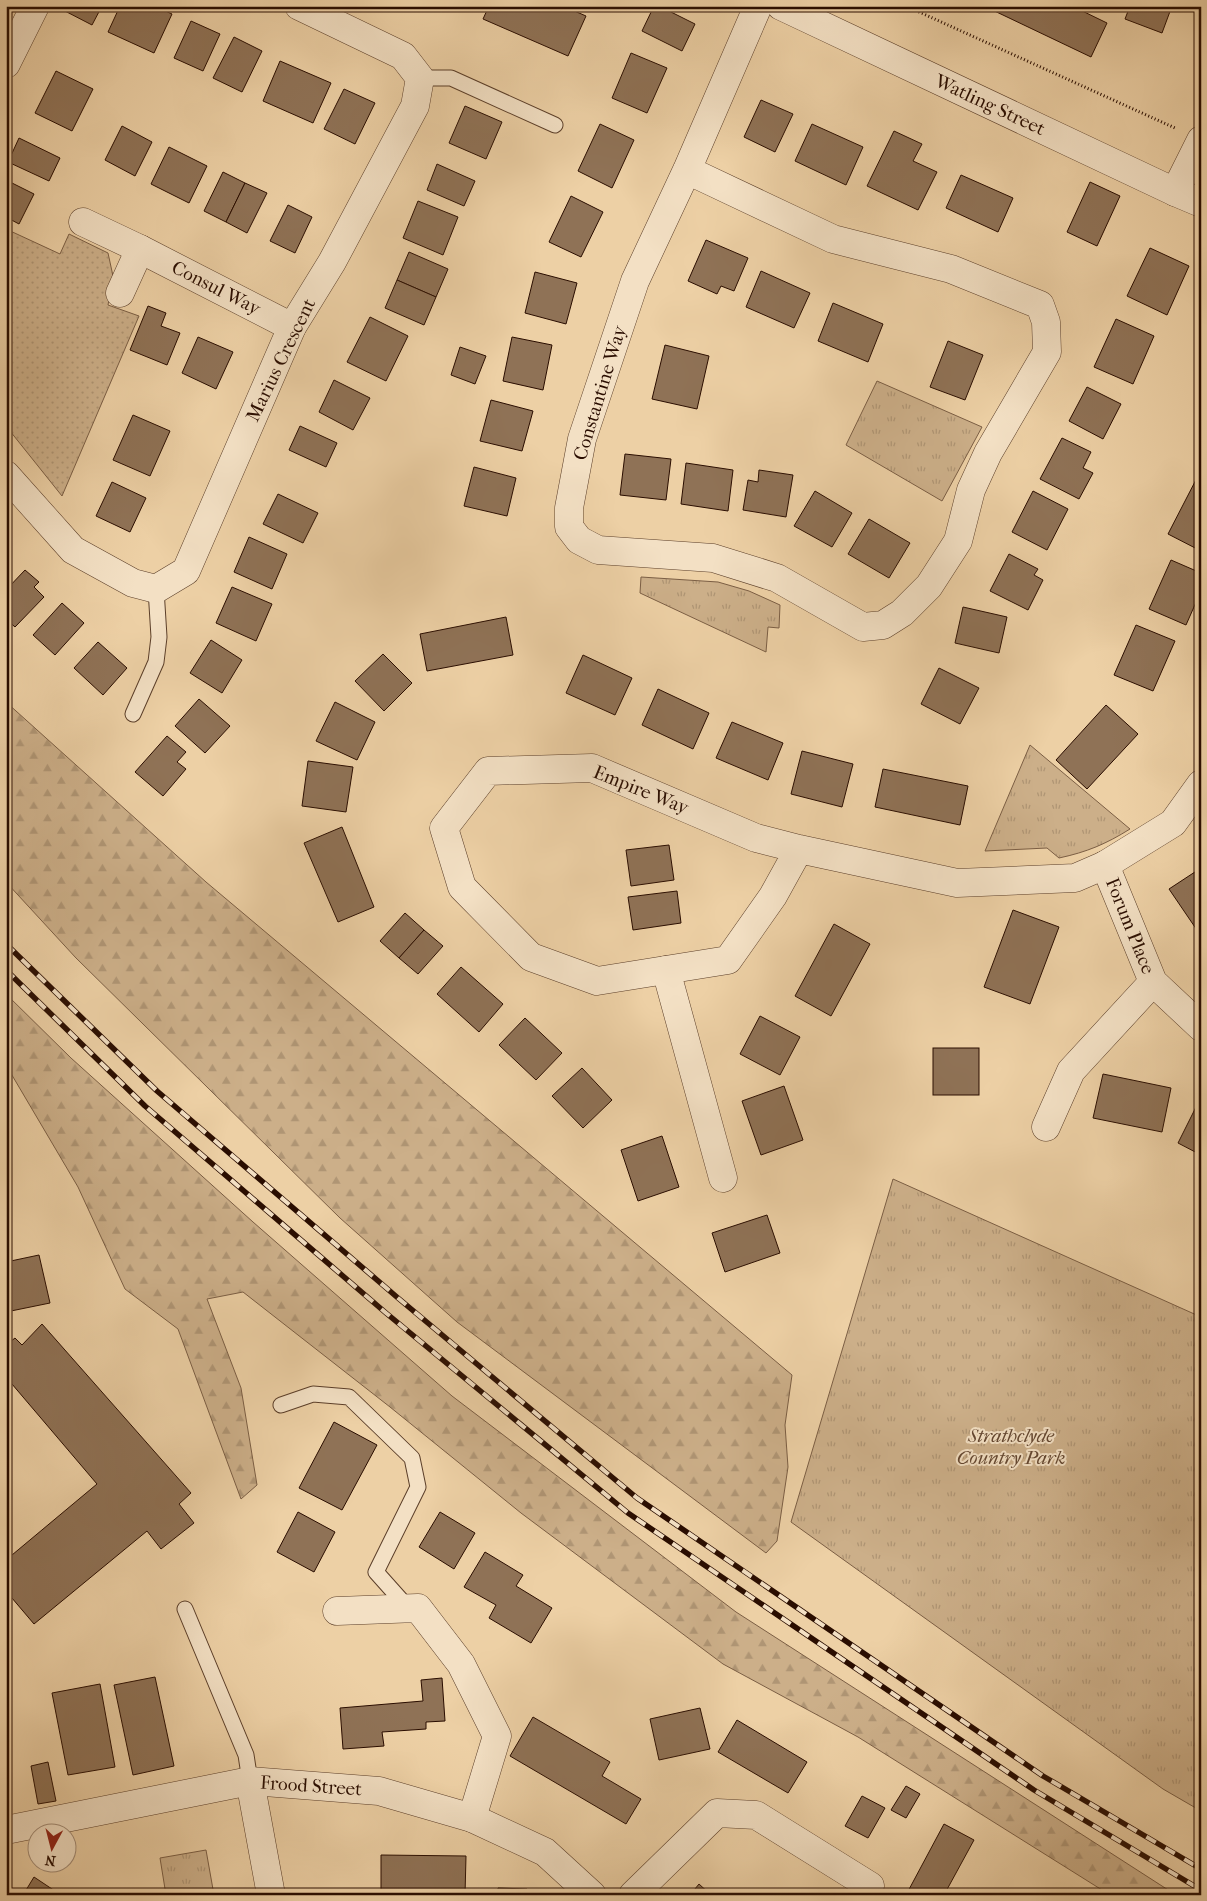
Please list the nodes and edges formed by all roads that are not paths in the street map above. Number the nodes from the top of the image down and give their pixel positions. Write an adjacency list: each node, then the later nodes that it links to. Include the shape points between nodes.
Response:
1 (35, 6): 5 (street)
2 (299, 6): 6 (street, via 402,56)
3 (758, 6): 9 (street, Constantine Way)
4 (781, 6): 10 (street, Watling Street)
5 (7, 61)
6 (420, 78): 7 (lane, via 451,78); 15 (street, Marius Crescent, via 415,106 332,262)
7 (555, 125)
8 (1192, 136): 10 (street)
9 (687, 170): 9 (street, Constantine Way, via 833,240 950,269 1040,305 1046,322 1047,352 988,453 971,490 958,541 929,586 902,614 883,625 863,627 777,578 713,558 598,550 579,540 569,527 569,508 585,430 635,282)
10 (1175, 192): 11 (street, Watling Street)
11 (1201, 203)
12 (84, 222): 13 (street, Consul Way)
13 (140, 249): 14 (street); 15 (street, Consul Way)
14 (120, 293)
15 (292, 327): 17 (street, Marius Crescent, via 186,571)
16 (6, 475): 17 (street, via 73,550 133,583)
17 (156, 589): 18 (lane, via 159,637 156,662)
18 (133, 714)
19 (1201, 784): 21 (street, Empire Way, via 1173,823)
20 (798, 849): 21 (street, Empire Way, via 957,883 1075,878); 22 (street, Empire Way, via 774,896 728,960); 22 (street, Empire Way, via 756,838 592,768 488,771 444,828 462,887 531,957 597,981)
21 (1105, 865): 23 (street, Forum Place)
22 (666, 970): 26 (street)
23 (1152, 982): 24 (street, Forum Place); 25 (street, via 1071,1071)
24 (1201, 1027)
25 (1046, 1127)
26 (723, 1178)
27 (281, 1404): 29 (lane, via 313,1394 350,1397 412,1458 418,1487 376,1572)
28 (185, 1609): 31 (lane, via 246,1755)
29 (409, 1609): 30 (street); 32 (street, via 418,1608 461,1664 496,1736)
30 (337, 1611)
31 (250, 1781): 32 (street, Frood Street, via 379,1791); 33 (street, Frood Street); 35 (street)
32 (472, 1818): 36 (street, Frood Street, via 545,1852)
33 (6, 1830)
34 (870, 1886): 37 (street, via 756,1815 718,1813)
35 (271, 1895)
36 (592, 1895)
37 (633, 1895)

